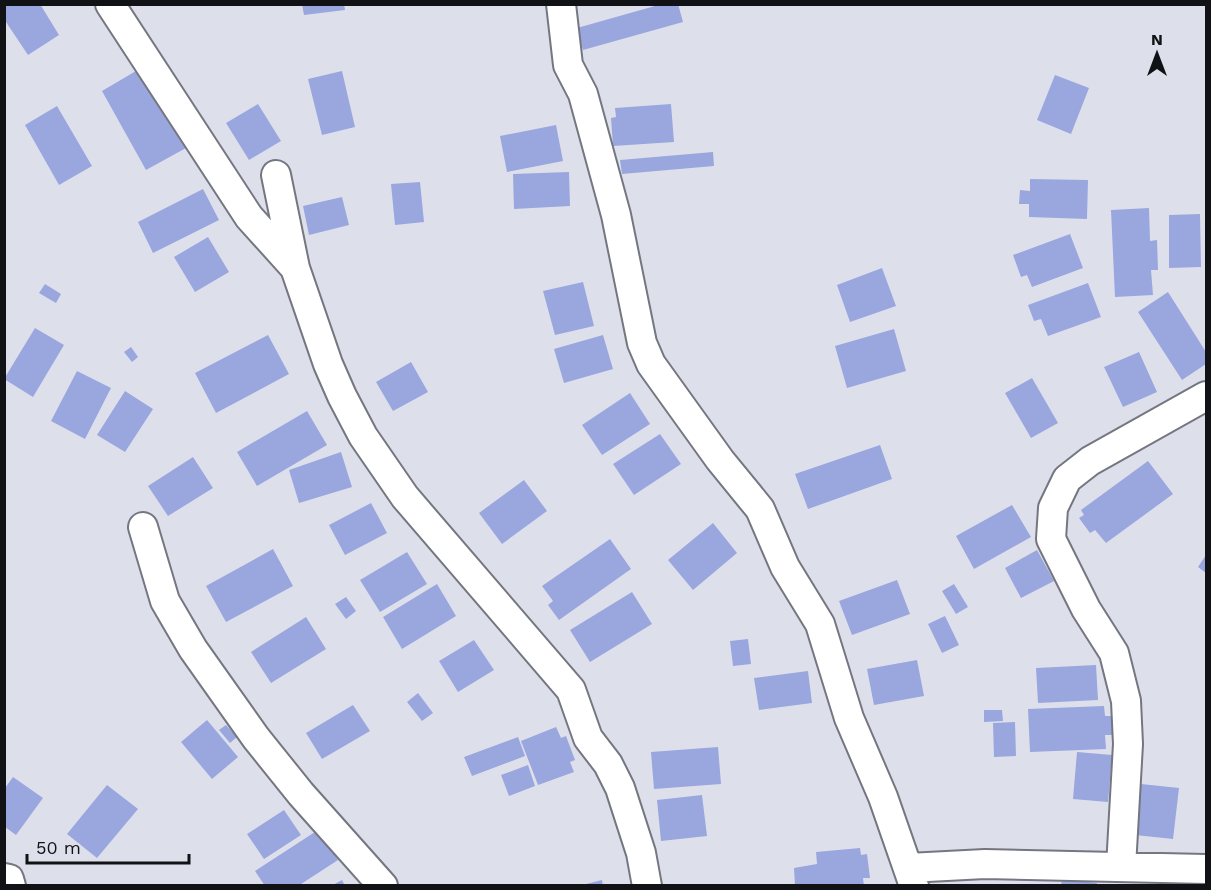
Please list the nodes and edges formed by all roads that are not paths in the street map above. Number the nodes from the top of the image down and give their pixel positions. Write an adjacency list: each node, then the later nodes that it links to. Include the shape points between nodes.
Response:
1 (110, 4): 4 (street, via 249,217)
2 (561, 4): 9 (street, via 566,59 583,94 616,215 642,343 651,364 760,509 785,567 820,624 849,718)
3 (276, 176): 4 (street)
4 (295, 268): 13 (street, via 328,364 363,436 405,497 571,690 588,738 620,788)
5 (1206, 396): 7 (street, via 1090,461 1067,479 1053,508 1051,539 1086,609 1114,653 1126,700 1127,778)
6 (143, 527): 12 (street, via 165,601 193,649 294,785)
7 (1121, 867): 8 (street); 9 (street, via 985,864)
8 (1206, 868)
9 (911, 877)
10 (4, 878): 11 (street)
11 (11, 885)
12 (383, 885)
13 (647, 885)

